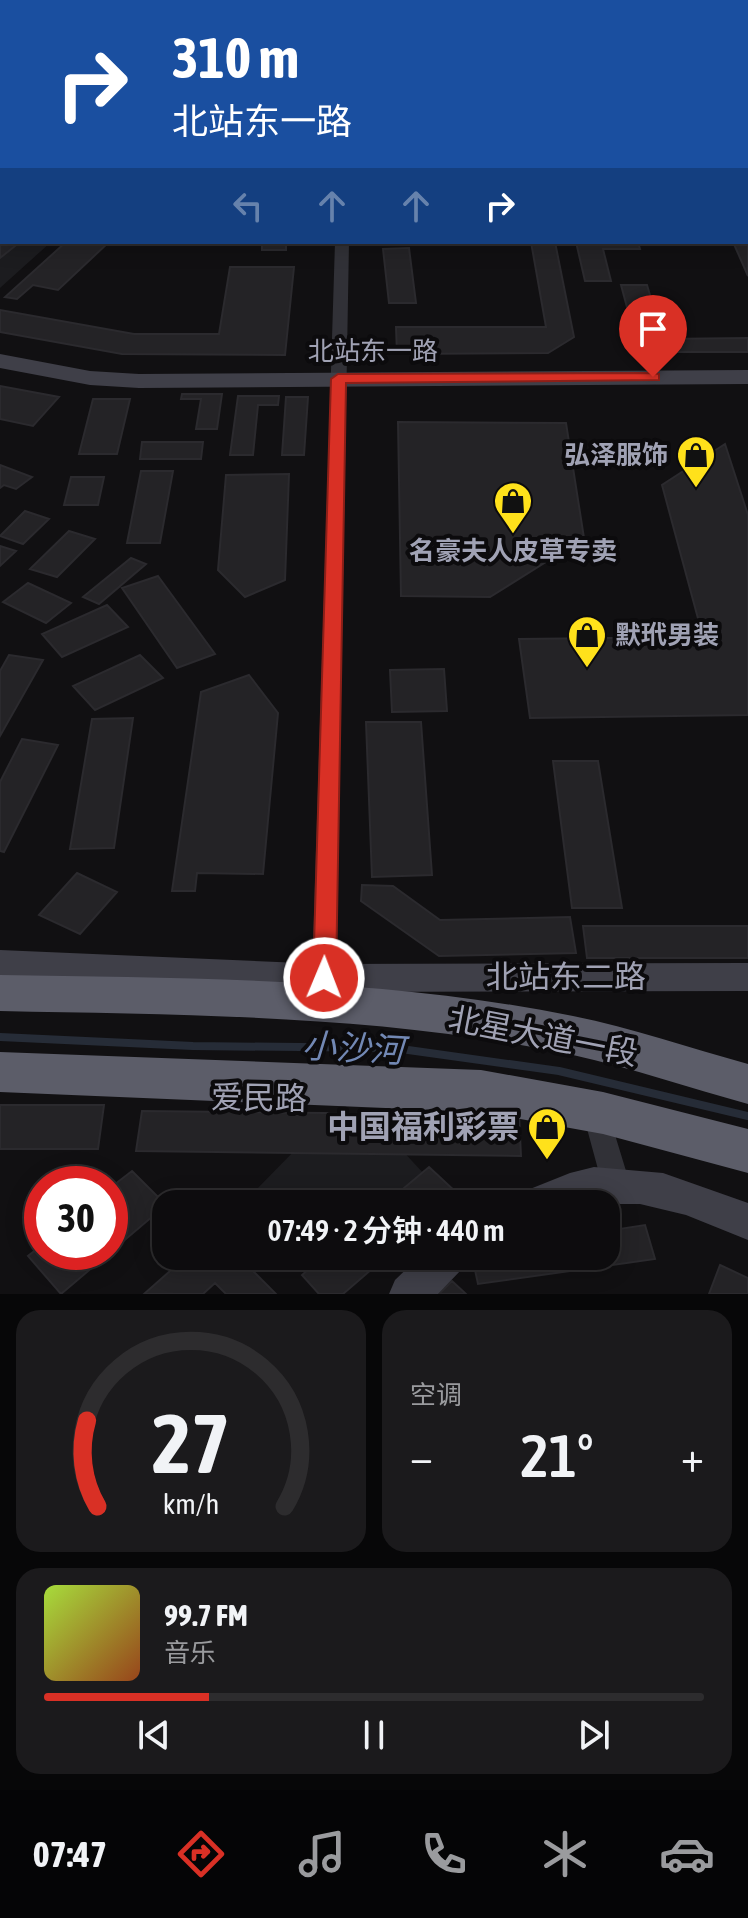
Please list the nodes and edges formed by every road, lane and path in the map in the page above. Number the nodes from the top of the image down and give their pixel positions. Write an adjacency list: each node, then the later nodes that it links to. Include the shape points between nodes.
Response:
1 (342, 244): 4 (street)
2 (0, 361): 4 (street, 北站东一路, via 109,380)
3 (748, 377): 4 (street, 北站东一路)
4 (338, 379): 7 (street)
5 (0, 964): 7 (street, 北站东二路)
6 (748, 977): 7 (street, 北站东二路)
7 (324, 978)
8 (0, 993): 10 (highway, 北星大道一段, via 244,997 465,1018 574,1036)
9 (0, 1072): 13 (highway, via 481,1091 603,1113)
10 (748, 1084)
11 (0, 1090): 12 (street, 爱民路, via 458,1101)
12 (599, 1125): 14 (street, 爱民路); 15 (street)
13 (748, 1151)
14 (748, 1171)
15 (616, 1184): 16 (street); 17 (street, via 709,1202)
16 (572, 1190)
17 (748, 1222)
18 (434, 1270): 19 (street)
19 (410, 1294)

